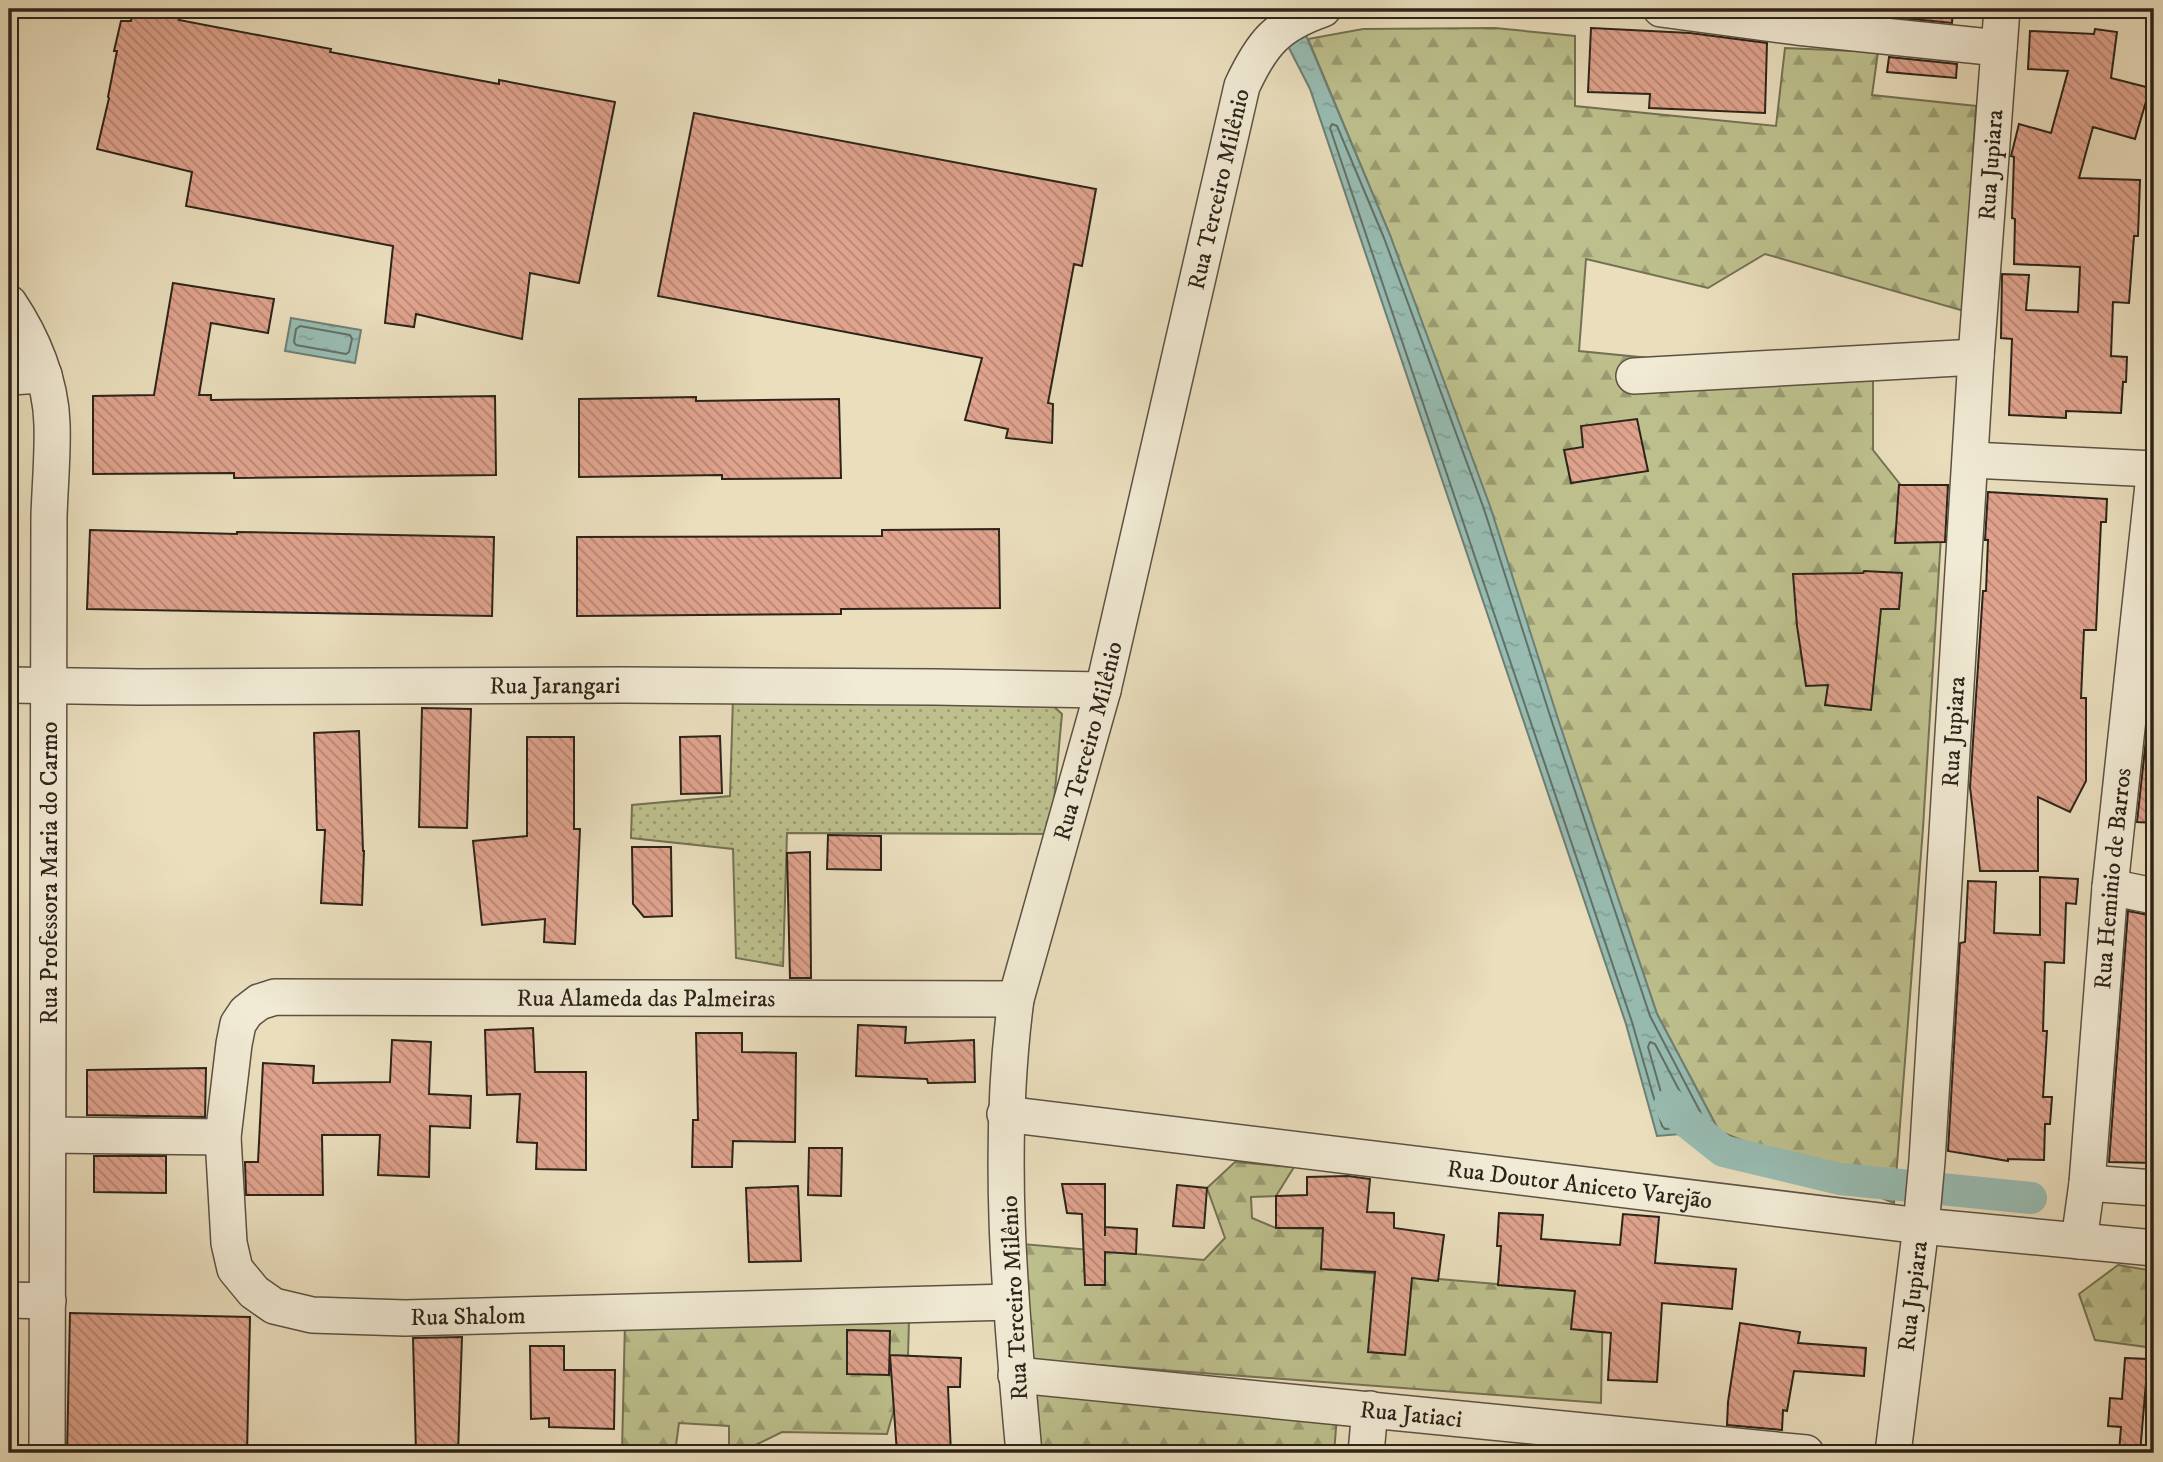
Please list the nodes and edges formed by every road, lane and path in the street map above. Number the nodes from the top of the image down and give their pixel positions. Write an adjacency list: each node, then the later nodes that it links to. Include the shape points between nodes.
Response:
1 (1323, 9): 16 (street, Rua Terceiro Milênio, via 1272,38 1256,56 1242,86)
2 (1661, 9): 4 (street)
3 (2001, 9): 4 (street, Rua Jupiara)
4 (1999, 48): 6 (street, Rua Jupiara)
5 (9, 303): 7 (street, Rua Professora Maria do Carmo, via 34,346)
6 (1976, 356): 8 (street); 10 (street, Rua Jupiara)
7 (44, 376): 9 (street); 15 (street, Rua Professora Maria do Carmo, via 52,421)
8 (1634, 376)
9 (9, 377)
10 (1971, 460): 11 (street); 26 (street, Rua Jupiara)
11 (2154, 469)
12 (2154, 475): 13 (street, Rua Heminio de Barros)
13 (2144, 657): 17 (street, Rua Heminio de Barros)
14 (9, 685): 15 (street, Rua Jarangari)
15 (49, 685): 16 (street, Rua Jarangari); 22 (street, Rua Professora Maria do Carmo)
16 (1103, 690): 20 (street, Rua Terceiro Milênio)
17 (2110, 887): 18 (street); 25 (street, Rua Heminio de Barros)
18 (2154, 896)
19 (275, 997): 20 (street, Rua Alameda das Palmeiras); 23 (street, Rua Shalom, via 259,1002 238,1024)
20 (1016, 999): 21 (street, Rua Terceiro Milênio)
21 (1005, 1114): 26 (street, Rua Doutor Aniceto Varejão); 30 (street, Rua Terceiro Milênio)
22 (48, 1135): 23 (street); 29 (street, Rua Professora Maria do Carmo)
23 (223, 1137): 30 (street, Rua Shalom, via 229,1243 236,1269 254,1292 274,1306 312,1315 405,1318)
24 (2154, 1188): 25 (street, Rua Doutor Aniceto Varejão)
25 (2083, 1211): 26 (street, Rua Doutor Aniceto Varejão); 27 (street, Rua Doutor Aniceto Varejão)
26 (1922, 1214): 38 (street, Rua Jupiara)
27 (2154, 1248)
28 (9, 1300): 29 (street)
29 (48, 1301): 34 (street, Rua Professora Maria do Carmo)
30 (1011, 1302): 31 (street, Rua Terceiro Milênio)
31 (1016, 1375): 32 (street, Rua Jatiaci); 35 (street, Rua Terceiro Milênio)
32 (1370, 1409): 33 (street, Rua Jatiaci); 36 (street)
33 (1623, 1444): 37 (street, Rua Jatiaci)
34 (47, 1453)
35 (1024, 1453)
36 (1366, 1453)
37 (1807, 1453)
38 (1893, 1453)

